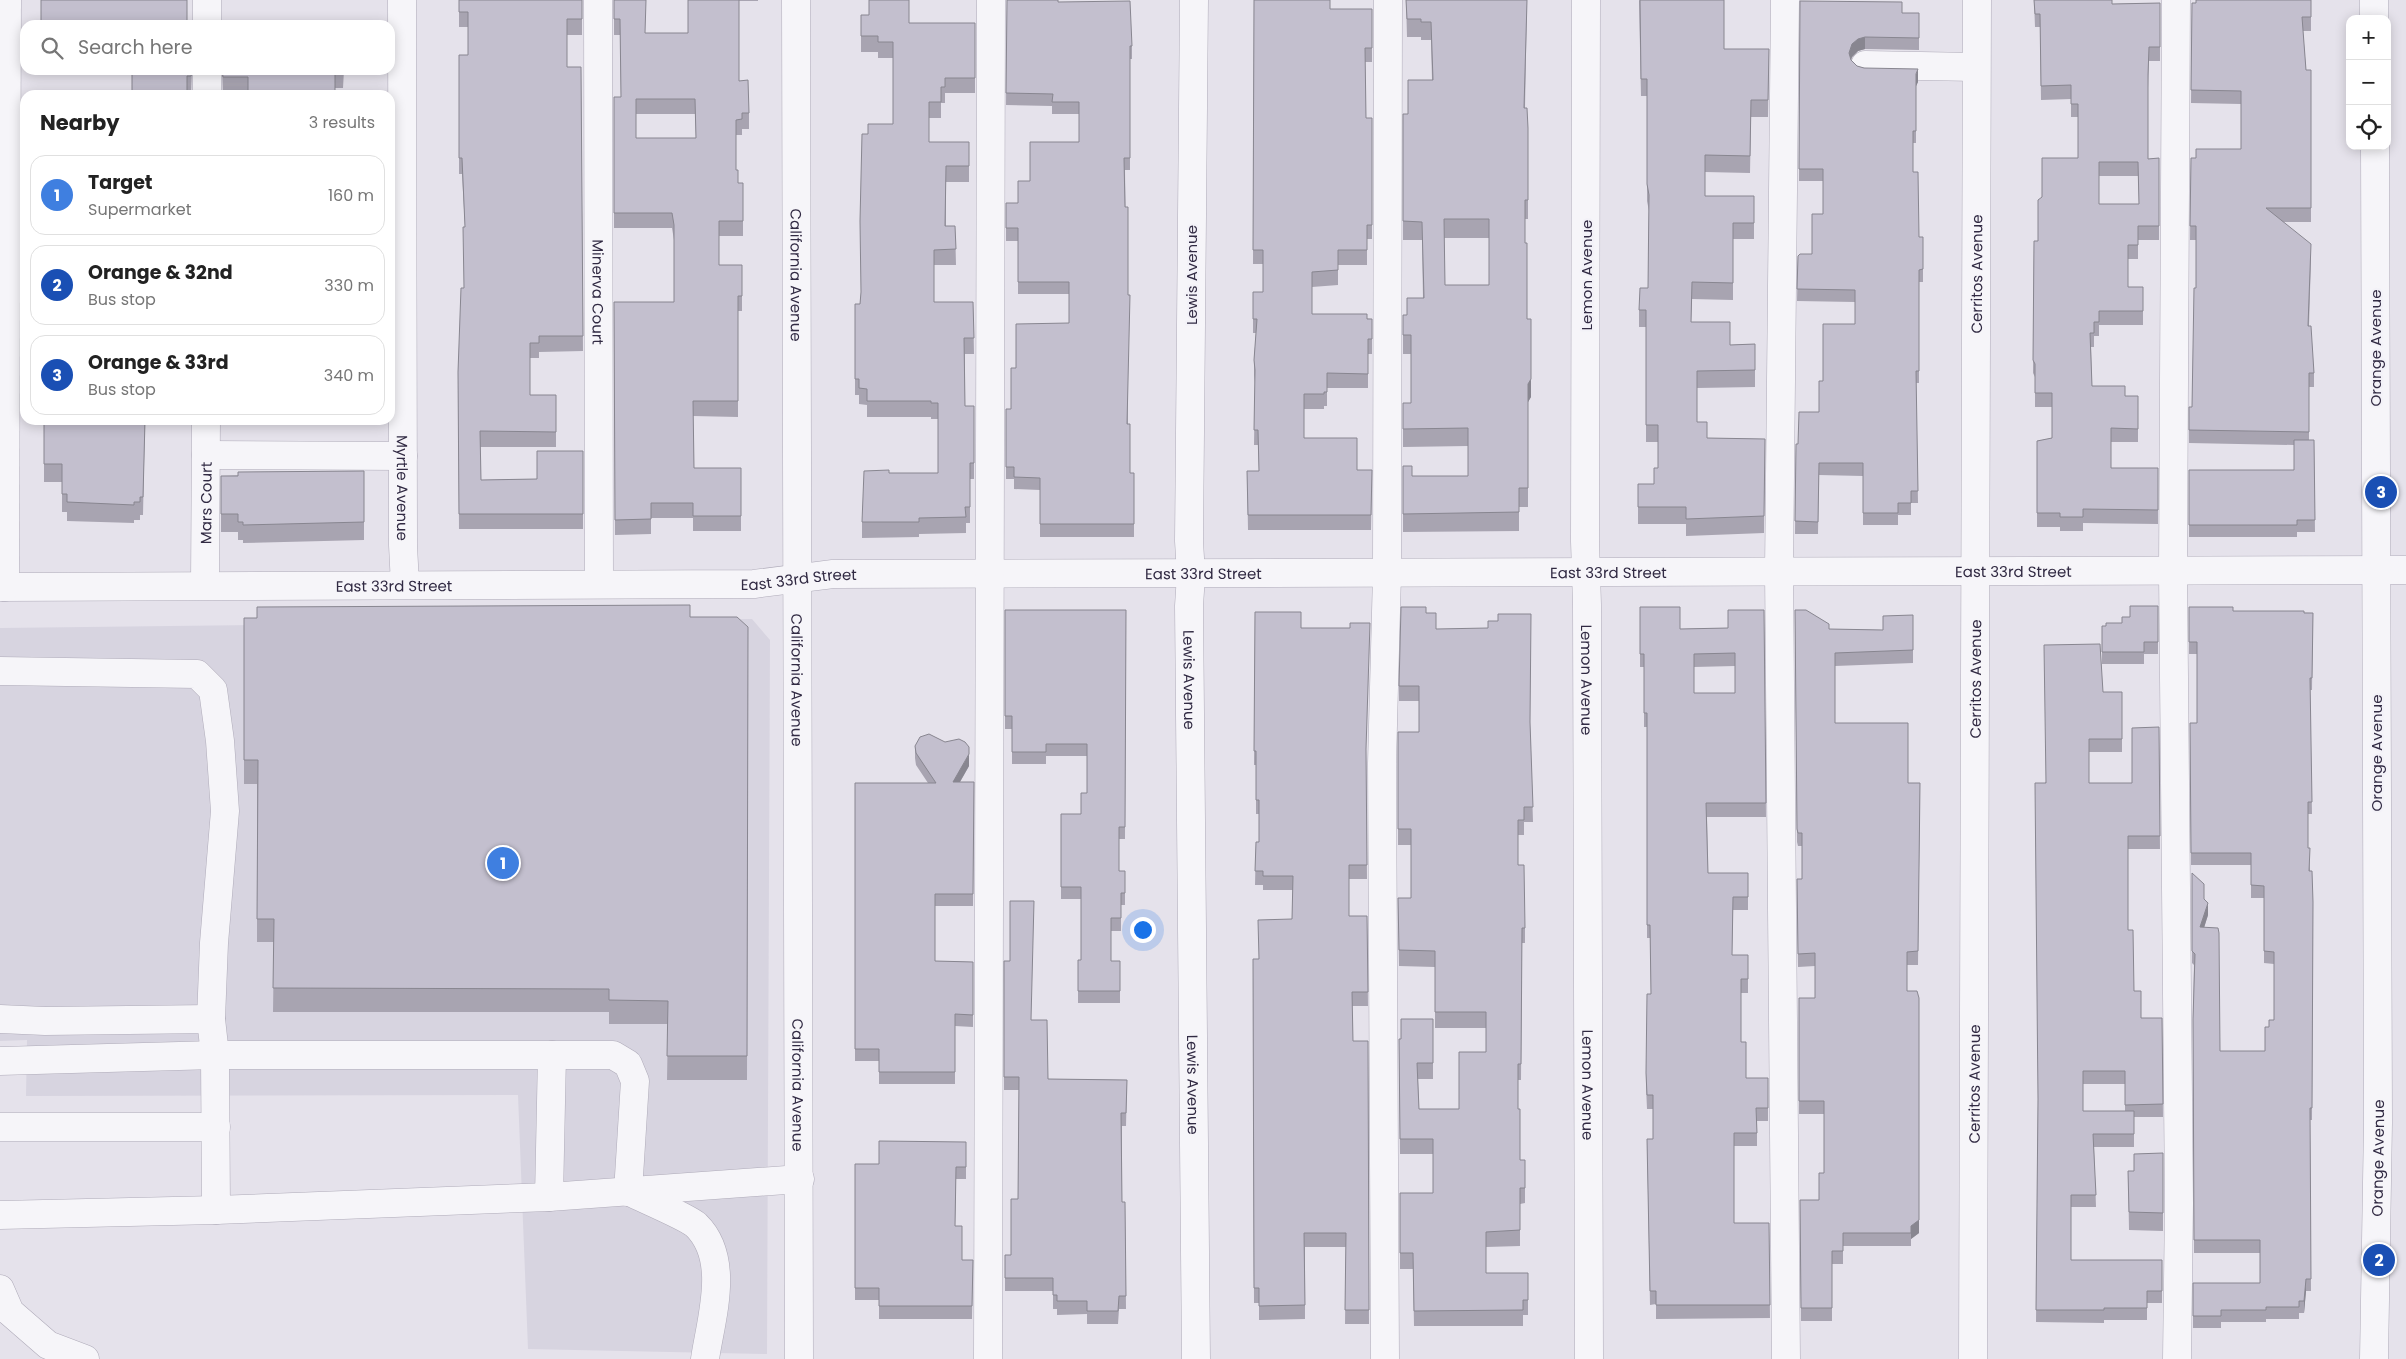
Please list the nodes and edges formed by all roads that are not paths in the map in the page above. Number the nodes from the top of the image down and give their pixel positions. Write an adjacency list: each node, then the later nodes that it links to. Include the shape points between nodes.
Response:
1 (7, 0): 37 (street)
2 (207, 0): 15 (street)
3 (402, 0): 23 (street, Myrtle Avenue)
4 (598, 0): 34 (street, Minerva Court)
5 (796, 0): 33 (street, California Avenue)
6 (991, 0): 30 (street)
7 (1194, 0): 32 (street, Lewis Avenue)
8 (1388, 0): 31 (street)
9 (1586, 0): 29 (street, Lemon Avenue)
10 (1785, 0): 26 (street)
11 (1977, 0): 17 (street, Cerritos Avenue)
12 (2176, 0): 28 (street)
13 (2374, 0): 14 (street)
14 (2374, 15)
15 (207, 20)
16 (1865, 65): 17 (street)
17 (1976, 67): 27 (street, Cerritos Avenue)
18 (207, 75): 19 (street)
19 (207, 90)
20 (2375, 150): 24 (street, Orange Avenue)
21 (206, 425): 22 (street, Mars Court)
22 (206, 455): 23 (street); 35 (street, Mars Court)
23 (403, 456): 36 (street, Myrtle Avenue)
24 (2375, 570): 25 (street, East 33rd Street); 28 (street, East 33rd Street); 62 (street, Orange Avenue, via 2378,1123)
25 (2406, 570)
26 (1779, 571): 27 (street, East 33rd Street); 29 (street, East 33rd Street); 59 (street)
27 (1976, 571): 28 (street, East 33rd Street); 60 (street, Cerritos Avenue)
28 (2173, 572): 61 (street, via 2179,1203)
29 (1586, 573): 31 (street, East 33rd Street); 58 (street, Lemon Avenue)
30 (990, 574): 32 (street, East 33rd Street); 33 (street, East 33rd Street, via 833,574); 55 (street)
31 (1387, 574): 32 (street, East 33rd Street); 57 (street, via 1382,762)
32 (1191, 575): 56 (street, Lewis Avenue)
33 (797, 580): 34 (street, East 33rd Street, via 754,584); 46 (street, California Avenue)
34 (599, 584): 36 (street, East 33rd Street)
35 (205, 585): 36 (street, East 33rd Street); 37 (street, East 33rd Street)
36 (406, 585)
37 (3, 587)
38 (0, 671): 40 (street, via 197,674 212,690 220,741 225,811 214,943)
39 (0, 1019): 40 (street)
40 (212, 1019): 41 (street)
41 (215, 1055): 42 (street); 43 (street); 45 (street)
42 (552, 1055): 47 (street, via 612,1055 628,1064 635,1080); 48 (street)
43 (0, 1061)
44 (0, 1126): 45 (street)
45 (216, 1126): 49 (street)
46 (800, 1179): 47 (street); 54 (street, California Avenue)
47 (628, 1192): 48 (street); 53 (street, via 696,1225 710,1247 717,1272)
48 (549, 1197): 49 (street)
49 (216, 1210): 50 (street)
50 (0, 1216)
51 (0, 1289): 52 (street, via 10,1312 48,1345)
52 (85, 1359)
53 (705, 1359)
54 (799, 1359)
55 (988, 1359)
56 (1196, 1359)
57 (1385, 1359)
58 (1589, 1359)
59 (1786, 1359)
60 (1973, 1359)
61 (2177, 1359)
62 (2374, 1359)

